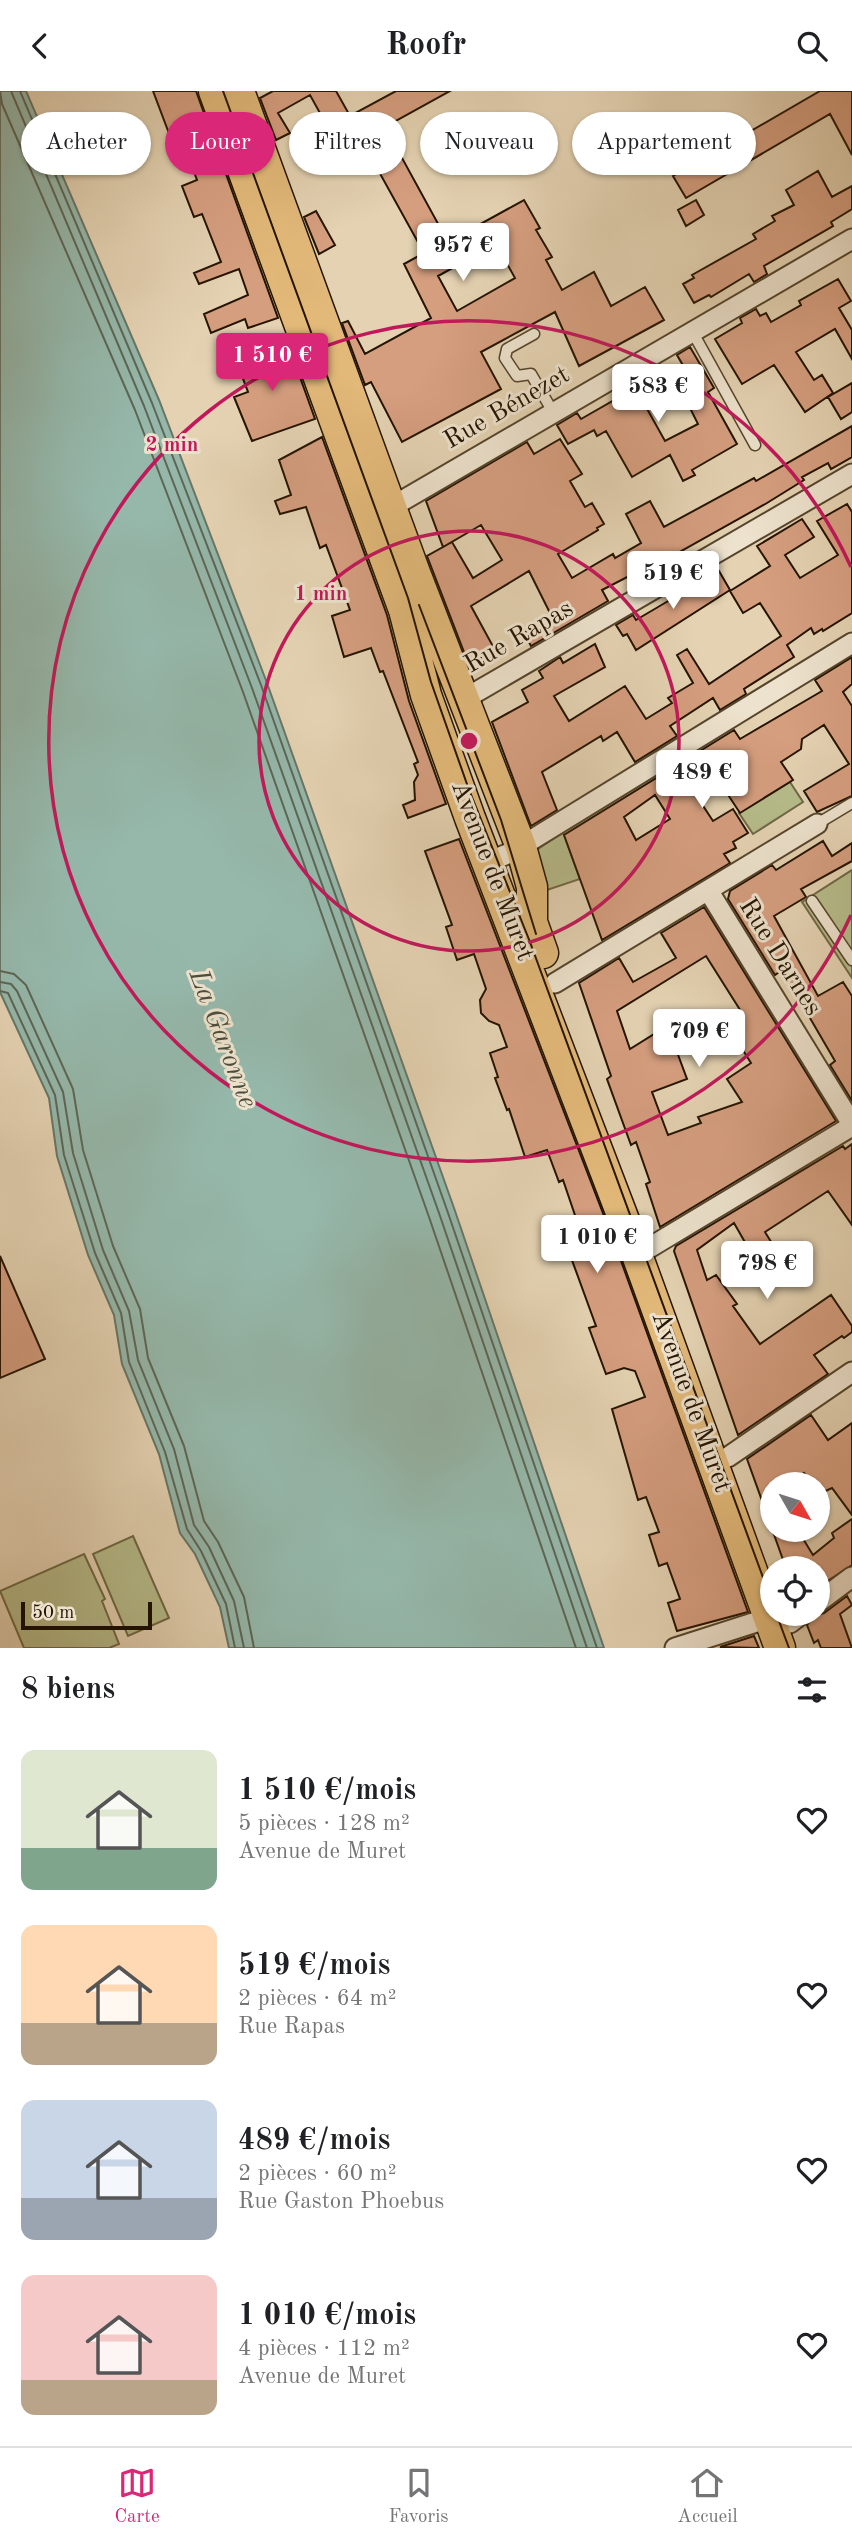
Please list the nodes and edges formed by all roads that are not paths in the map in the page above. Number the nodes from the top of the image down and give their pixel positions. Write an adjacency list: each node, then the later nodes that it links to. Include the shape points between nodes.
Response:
1 (214, 91): 9 (main road, Avenue de Muret)
2 (239, 91): 9 (main road, Avenue de Muret)
3 (852, 239): 4 (street, Rue Bénezet)
4 (692, 331): 6 (street, Rue Bénezet); 7 (lane)
5 (534, 334): 6 (lane, via 507,349 505,358 517,376 531,374)
6 (553, 412): 9 (street, Rue Bénezet)
7 (755, 445)
8 (852, 474): 11 (street, Rue Rapas)
9 (381, 513): 11 (main road, Avenue de Muret); 15 (main road, Avenue de Muret, via 426,695)
10 (852, 643): 14 (street)
11 (466, 698): 14 (main road, Avenue de Muret)
12 (852, 803): 13 (lane)
13 (817, 824): 16 (street)
14 (521, 847): 15 (street); 19 (main road, Avenue de Muret, via 531,887 531,922)
15 (488, 862): 27 (main road, Avenue de Muret, via 635,1248)
16 (708, 890): 19 (street); 20 (street, Rue Darnes)
17 (812, 901): 18 (lane)
18 (850, 953)
19 (555, 983): 21 (main road, Avenue de Muret)
20 (852, 1125): 21 (street)
21 (649, 1248): 23 (main road, Avenue de Muret)
22 (852, 1372): 23 (street)
23 (728, 1457): 24 (main road, Avenue de Muret)
24 (765, 1556)
25 (852, 1577): 26 (street)
26 (830, 1593)
27 (788, 1627): 28 (street)
28 (675, 1648)

